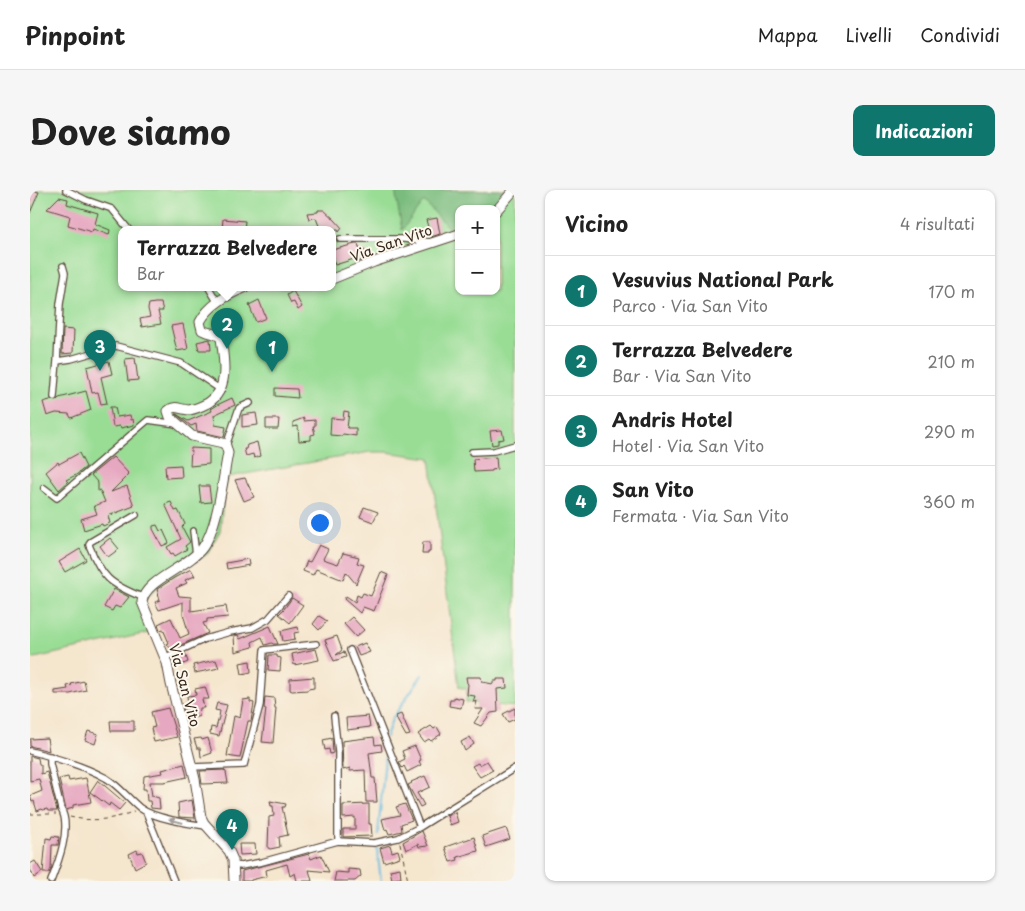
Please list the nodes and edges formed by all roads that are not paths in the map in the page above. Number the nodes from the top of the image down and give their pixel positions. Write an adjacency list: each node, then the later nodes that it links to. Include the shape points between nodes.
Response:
1 (66, 190): 4 (street, via 112,208)
2 (514, 190): 3 (street)
3 (500, 206)
4 (126, 226)
5 (455, 235): 7 (street, Via San Vito)
6 (340, 240): 7 (street)
7 (436, 242): 9 (street, Via San Vito)
8 (64, 266): 13 (street, via 66,273 60,304)
9 (336, 277)
10 (211, 291): 12 (street)
11 (236, 291): 12 (street)
12 (218, 303): 14 (street, via 205,313 200,322 202,330 221,338 224,364)
13 (57, 361): 14 (street, via 116,346 181,363); 15 (street)
14 (221, 390): 17 (street, via 194,409 169,409 167,414)
15 (54, 397)
16 (250, 403): 19 (street, via 240,408)
17 (177, 424): 19 (street, via 192,436); 21 (street, via 148,420 57,498)
18 (515, 445): 20 (street, via 494,451)
19 (226, 446): 24 (street, via 228,453 212,525 208,539)
20 (472, 452)
21 (44, 488)
22 (136, 515): 26 (street, via 89,545 107,578)
23 (193, 531): 24 (street)
24 (196, 555): 26 (street, via 157,581)
25 (288, 596): 29 (street, via 268,619 252,628 205,639)
26 (142, 597): 29 (street, Via San Vito, via 145,612)
27 (316, 644): 33 (street, via 264,650 260,705 244,765)
28 (350, 650): 37 (street)
29 (166, 658): 33 (street, Via San Vito)
30 (334, 716): 38 (street, via 338,752)
31 (30, 752): 32 (street)
32 (50, 756): 35 (street, via 107,779); 40 (street, via 65,816 62,852)
33 (192, 767): 36 (street, Via San Vito, via 201,817)
34 (515, 768): 37 (street)
35 (146, 812): 36 (street, one-way to 35); 41 (street)
36 (206, 826): 39 (street, Via San Vito, via 229,851)
37 (420, 827): 38 (street, via 382,842)
38 (338, 841): 39 (street, via 262,862)
39 (233, 865): 42 (street, Via San Vito)
40 (51, 881)
41 (174, 881)
42 (234, 881)

